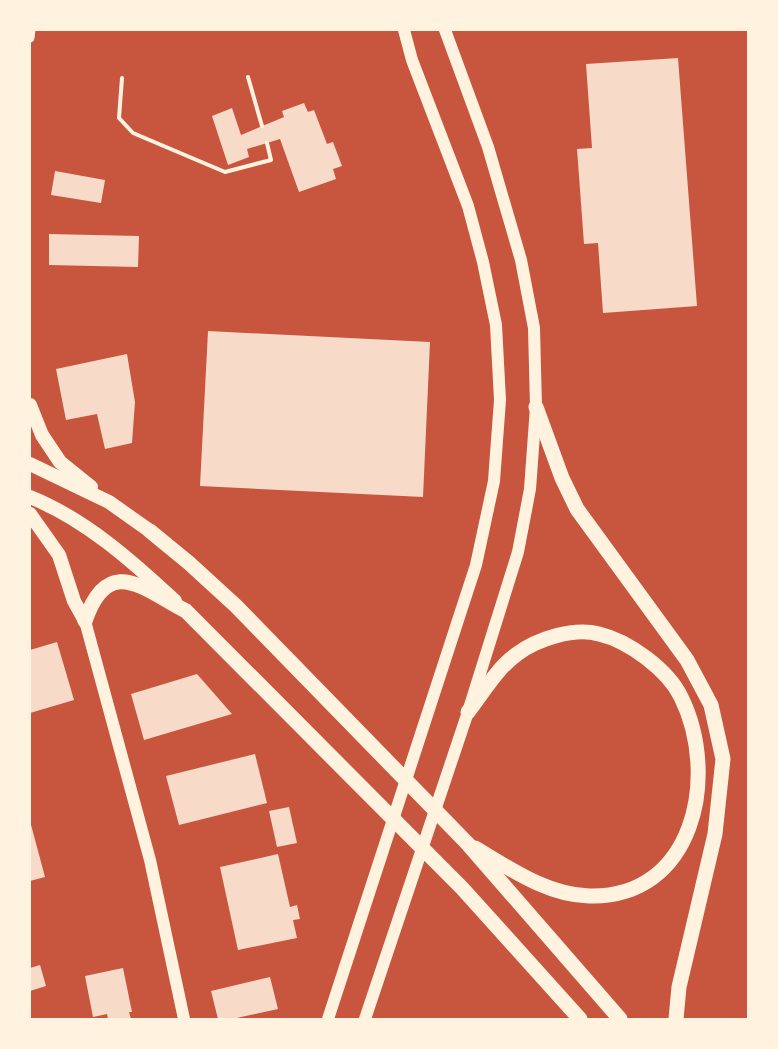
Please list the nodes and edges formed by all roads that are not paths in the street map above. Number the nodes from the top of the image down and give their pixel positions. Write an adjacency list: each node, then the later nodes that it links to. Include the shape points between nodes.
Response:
1 (31, 30): 4 (street)
2 (404, 30): 21 (main road, via 412,60 468,206 496,325 499,409 494,481 476,565)
3 (445, 30): 10 (main road, via 488,147 521,260 534,328)
4 (30, 38)
5 (248, 77): 7 (lane)
6 (122, 78): 8 (lane, via 119,118 133,133 225,172 271,160)
7 (262, 126)
8 (267, 143)
9 (30, 405): 13 (highway, via 42,435 60,462)
10 (536, 407): 18 (main road, via 530,488 518,552); 25 (highway, via 562,478 578,509 687,660 711,705 723,759 715,834 679,987)
11 (30, 464): 13 (highway)
12 (30, 497): 16 (highway, via 106,542)
13 (109, 502): 15 (highway)
14 (30, 514): 17 (highway, via 59,555 74,601)
15 (150, 531): 19 (highway, via 236,606)
16 (186, 611): 17 (highway, via 140,586 118,581 110,582 101,590); 23 (highway, via 462,888)
17 (85, 621): 20 (main road, via 150,860)
18 (468, 712): 19 (highway, via 516,654 552,637 598,633 640,653 660,670 681,696 692,724 697,794 693,820 682,845 639,887 614,895 587,896 562,892); 22 (main road)
19 (467, 843): 24 (highway)
20 (184, 1019)
21 (328, 1019)
22 (366, 1019)
23 (580, 1019)
24 (620, 1019)
25 (676, 1019)

